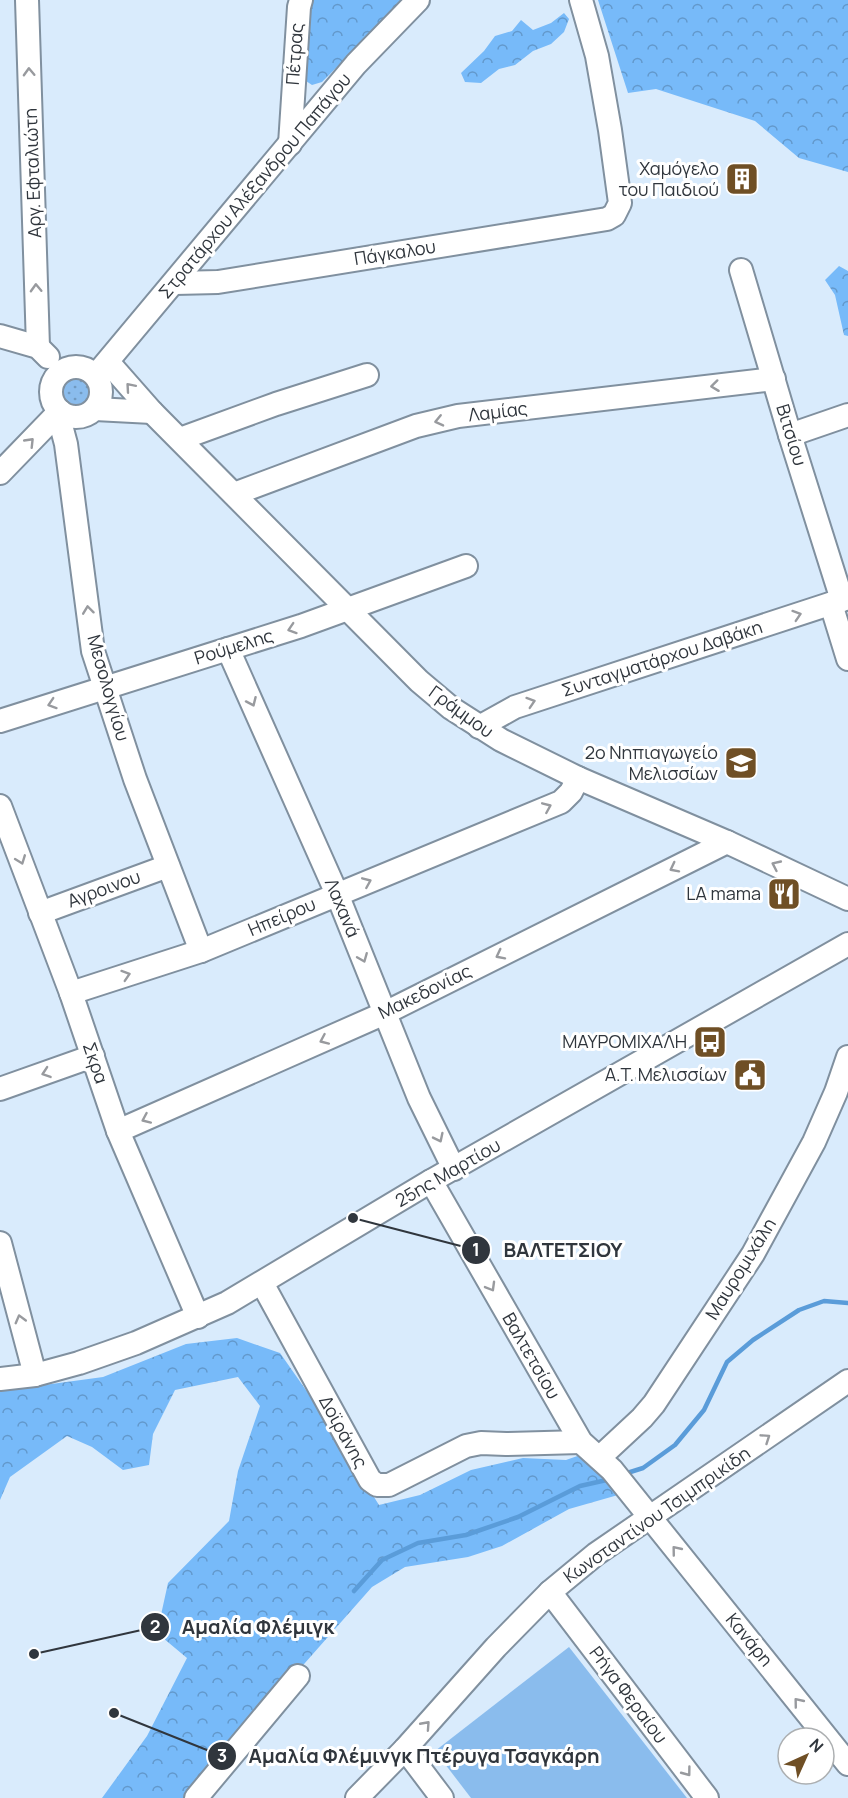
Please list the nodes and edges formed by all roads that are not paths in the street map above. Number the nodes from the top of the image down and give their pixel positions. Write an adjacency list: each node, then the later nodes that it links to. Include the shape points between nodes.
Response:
1 (27, 0): 9 (street, Αργ. Εφταλιώτη, one-way to 1)
2 (418, 0): 5 (street, Στρατάρχου Αλέξανδρου Παπάγου, via 356,64)
3 (580, 0): 7 (street, Πάγκαλου, via 597,56 610,130 620,203 614,215 218,282)
4 (294, 2): 5 (street, Πέτρας)
5 (290, 144): 7 (street, Στρατάρχου Αλέξανδρου Παπάγου)
6 (741, 270): 13 (street, Βιτσίου)
7 (175, 283): 10 (street, Στρατάρχου Αλέξανδρου Παπάγου)
8 (0, 336): 9 (street)
9 (38, 347): 11 (street)
10 (102, 369): 11 (street, via 75,366); 14 (street, via 101,396); 15 (street, Γράμμου, one-way to 10)
11 (61, 372): 16 (street, via 51,392)
12 (367, 375): 19 (street)
13 (774, 379): 18 (street, Βιτσίου); 21 (street, Λαμίας, one-way to 21, via 458,416 416,426)
14 (95, 409): 15 (street); 16 (street, via 78,417)
15 (152, 412): 19 (street, Γράμμου)
16 (58, 413): 20 (street, one-way to 16); 27 (street, Μεσολογγίου, one-way to 16, via 93,651 66,444)
17 (848, 415): 18 (street)
18 (790, 435): 23 (street, Βιτσίου)
19 (180, 439): 21 (street, Γράμμου)
20 (0, 473)
21 (234, 494): 24 (street, Γράμμου)
22 (466, 566): 24 (street, Ρούμελης)
23 (840, 601): 26 (street, Βιτσίου); 29 (street, Συνταγματάρχου Δαβάκη, one-way to 23, via 515,707)
24 (348, 610): 25 (street, Ρούμελης, one-way to 25); 29 (street, Γράμμου, via 419,681)
25 (228, 649): 27 (street, Ρούμελης); 34 (street, Λαχανά, one-way to 34)
26 (848, 659)
27 (105, 688): 28 (street, Ρούμελης, one-way to 28); 33 (street, Μεσολογγίου)
28 (0, 721)
29 (479, 727): 30 (street, Γράμμου)
30 (578, 778): 32 (street, Γράμμου); 34 (street, Ηπείρου, one-way to 30, via 561,802)
31 (0, 806): 36 (street, Σκρα, one-way to 36)
32 (727, 842): 35 (street, Γράμμου, one-way to 32); 40 (street, Μακεδονίας, one-way to 40)
33 (168, 866): 36 (street, Αγροινου); 38 (street, Μεσολογγίου)
34 (337, 894): 38 (street, Ηπείρου); 40 (street, Λαχανά, one-way to 40)
35 (848, 898)
36 (40, 913): 39 (street, Σκρα)
37 (848, 944): 46 (street, 25ης Μαρτίου)
38 (201, 951): 39 (street, Ηπείρου, one-way to 38)
39 (71, 993): 41 (street, Σκρα)
40 (385, 1013): 45 (street, Μακεδονίας, one-way to 45); 46 (street, Λαχανά, one-way to 46)
41 (93, 1056): 43 (street, one-way to 43); 45 (street, Σκρα)
42 (848, 1057): 44 (street, Μαυρομιχάλη)
43 (0, 1089)
44 (842, 1099): 55 (street, Μαυρομιχάλη, via 753,1254 654,1404)
45 (118, 1131): 50 (street, Σκρα)
46 (454, 1169): 47 (street, 25ης Μαρτίου)
47 (431, 1181): 49 (street, 25ης Μαρτίου); 54 (street, Βαλτετσίου, one-way to 54)
48 (0, 1243): 51 (street, one-way to 48)
49 (262, 1283): 50 (street, 25ης Μαρτίου); 54 (street, Δοϊράνης, via 370,1480 377,1485 389,1485 466,1446)
50 (198, 1317): 51 (street, 25ης Μαρτίου, via 136,1343)
51 (35, 1376): 52 (street, 25ης Μαρτίου)
52 (0, 1379)
53 (846, 1386): 56 (street, Κωνσταντίνου Τσιμπρικίδη, one-way to 53)
54 (581, 1442): 55 (street, Βαλτετσίου)
55 (605, 1464): 56 (street, Βαλτετσίου)
56 (650, 1517): 57 (street, Κωνσταντίνου Τσιμπρικίδη); 60 (street, Κανάρη, one-way to 56)
57 (550, 1592): 59 (street, Κωνσταντίνου Τσιμπρικίδη, one-way to 57); 64 (street, Ρήγα Φεραίου, one-way to 64)
58 (298, 1676): 61 (street)
59 (405, 1749): 62 (street, Κωνσταντίνου Τσιμπρικίδη); 63 (street)
60 (848, 1764)
61 (196, 1798)
62 (357, 1798)
63 (442, 1798)
64 (707, 1798)

